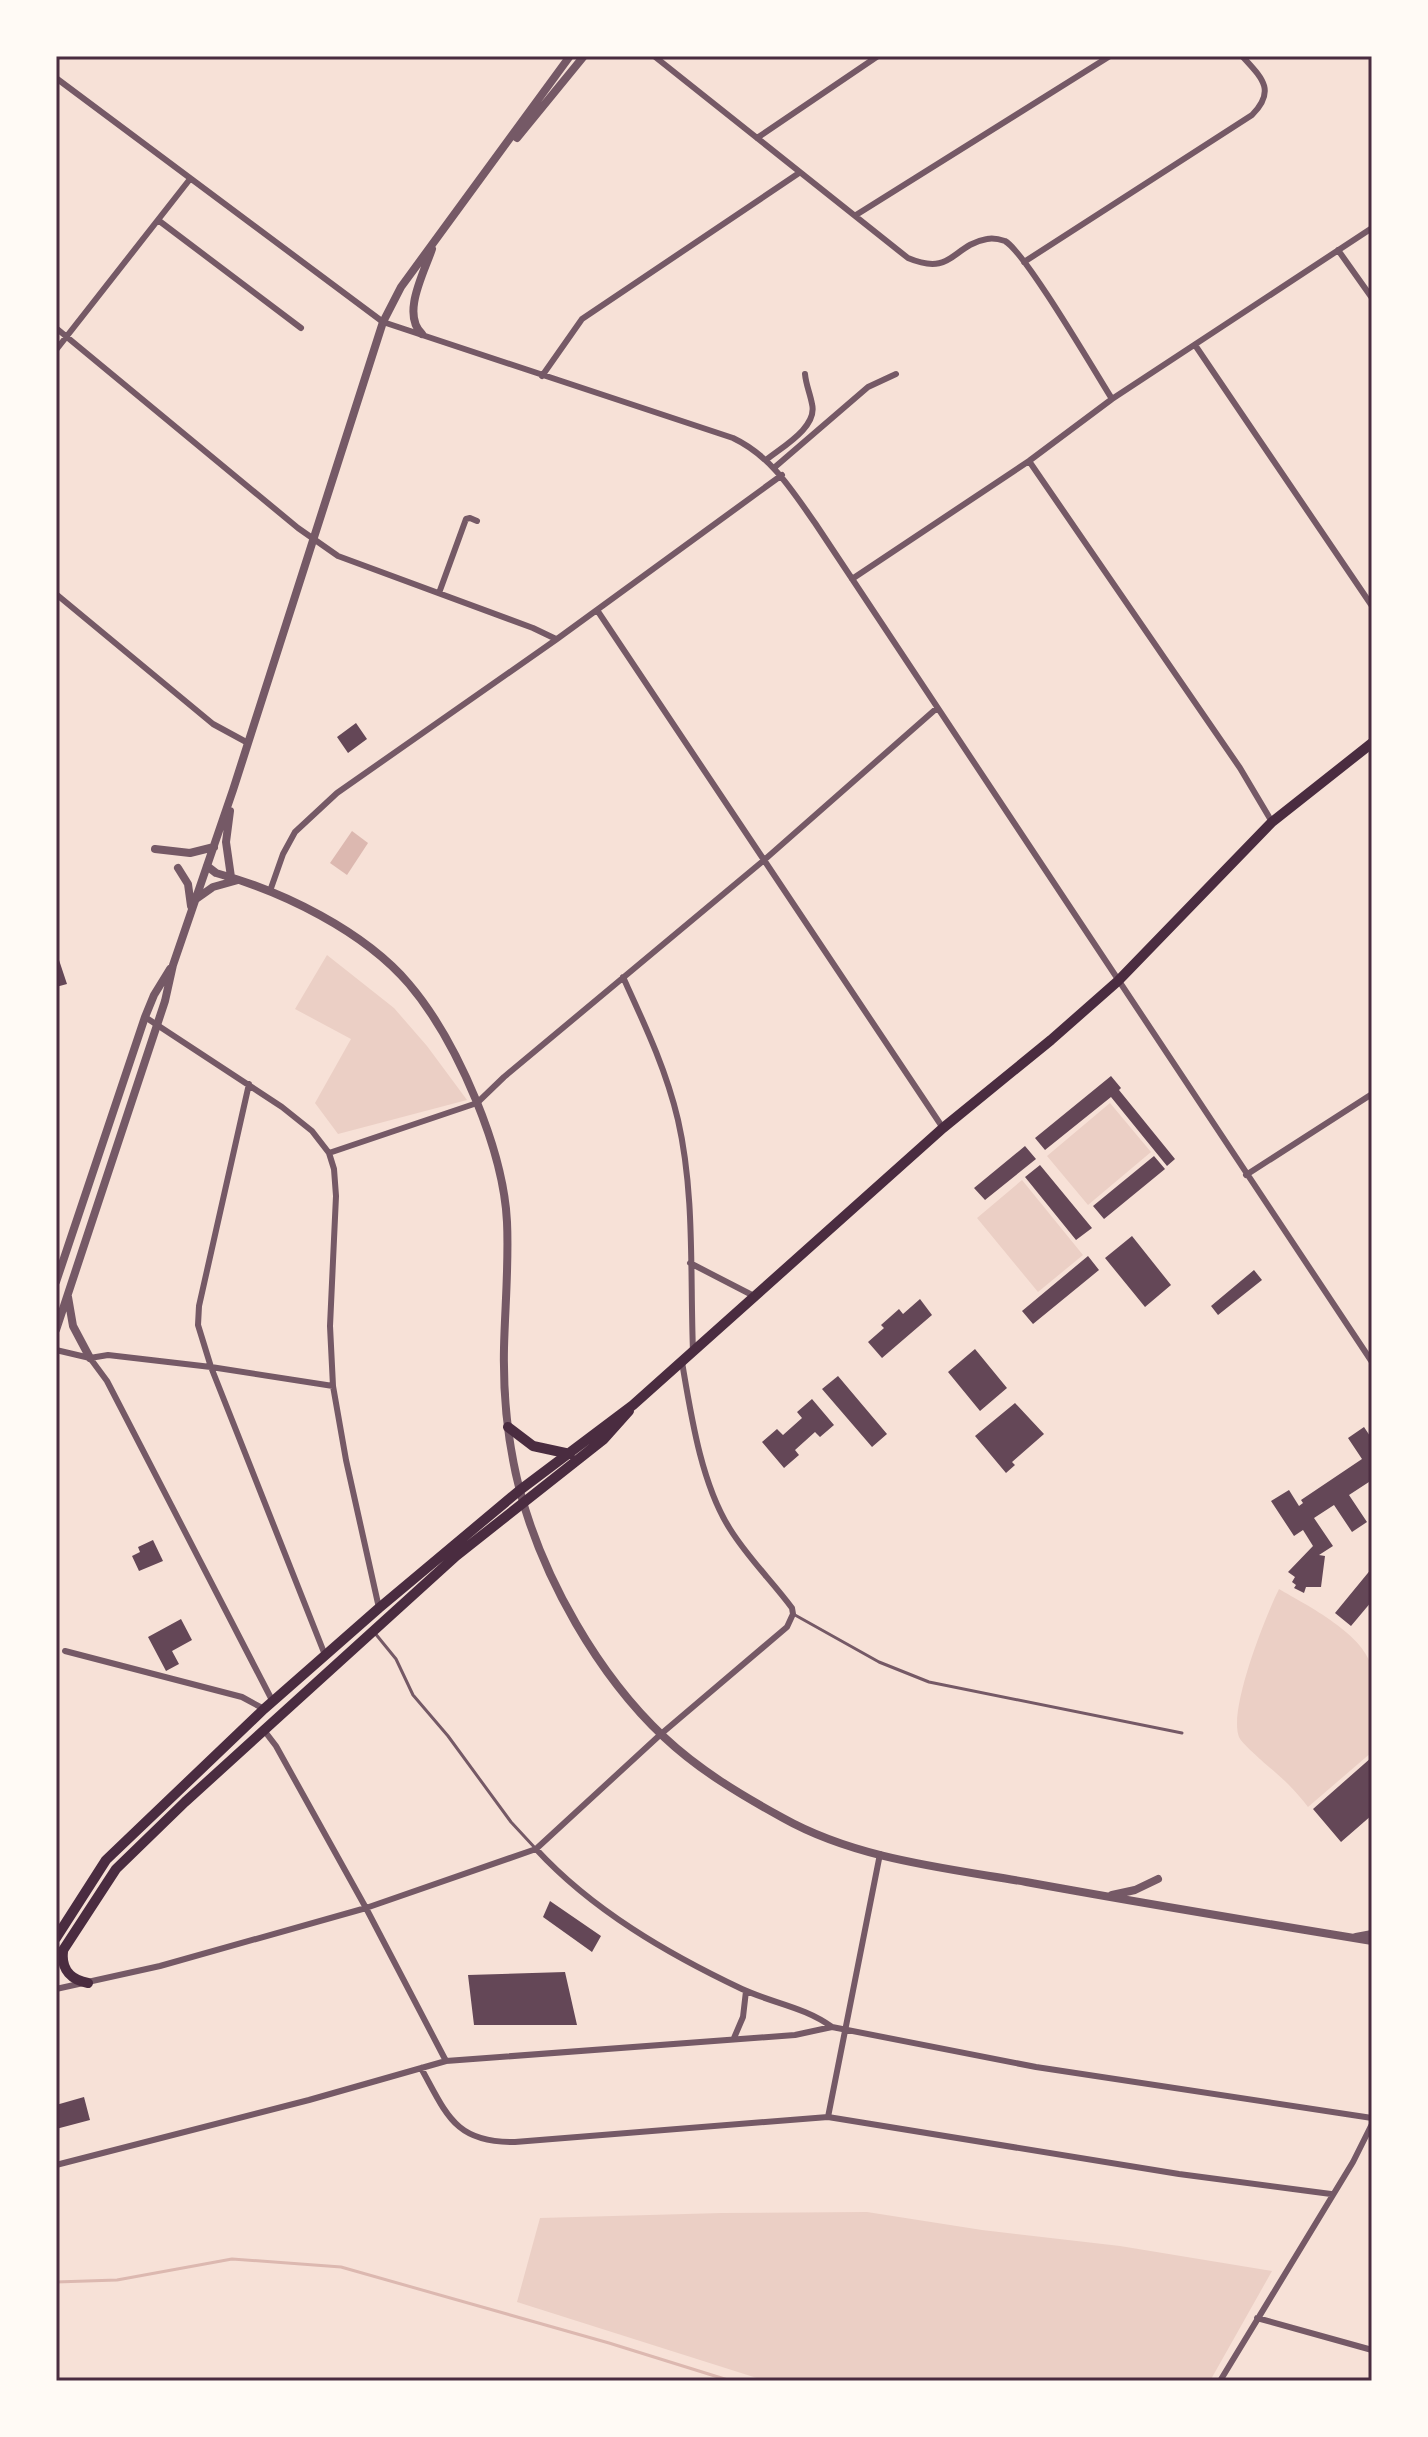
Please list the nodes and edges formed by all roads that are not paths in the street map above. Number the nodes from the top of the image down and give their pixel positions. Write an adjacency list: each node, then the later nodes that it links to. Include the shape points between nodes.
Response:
1 (570, 56): 9 (street)
2 (584, 56): 8 (street)
3 (654, 56): 10 (street)
4 (878, 56): 10 (street)
5 (1110, 56): 14 (street)
6 (1242, 56): 19 (street, via 1264,80 1261,106 1252,115)
7 (56, 78): 12 (street)
8 (558, 89): 9 (street); 13 (street)
9 (542, 94): 13 (street)
10 (757, 138): 11 (street)
11 (799, 173): 14 (street); 30 (street, via 582,319)
12 (190, 179): 15 (street); 21 (street)
13 (471, 194): 17 (street)
14 (856, 215): 19 (street, via 920,263 941,263 991,238 1005,242)
15 (158, 220): 23 (street); 25 (street)
16 (1372, 228): 18 (street)
17 (435, 241): 21 (street); 24 (street, via 414,301 413,316)
18 (1338, 250): 20 (street); 26 (street)
19 (1024, 262): 31 (street)
20 (1372, 298)
21 (383, 322): 24 (street); 37 (street)
22 (56, 328): 25 (street)
23 (301, 328)
24 (422, 334): 30 (street)
25 (66, 337): 27 (street); 37 (street)
26 (1195, 345): 31 (street); 41 (street)
27 (56, 350)
28 (805, 374): 32 (street, via 813,406 809,424)
29 (896, 374): 34 (street, via 868,387)
30 (542, 376): 32 (street, via 733,438)
31 (1112, 399): 33 (street)
32 (766, 460): 34 (street)
33 (1029, 461): 38 (street); 48 (street)
34 (775, 467): 35 (street)
35 (782, 475): 38 (street); 42 (street)
36 (477, 521): 39 (street, via 466,519)
37 (313, 541): 39 (street, via 338,556); 45 (street)
38 (852, 579): 44 (street)
39 (439, 593): 43 (street)
40 (56, 594): 45 (street, via 213,724)
41 (1372, 606)
42 (597, 610): 43 (street); 51 (street)
43 (557, 639): 55 (street, via 337,793 295,832)
44 (937, 708): 51 (street); 60 (street)
45 (248, 743): 47 (street)
46 (1372, 743): 48 (main road)
47 (233, 790): 49 (street); 54 (street, via 226,842)
48 (1272, 822): 60 (main road)
49 (214, 847): 50 (street, via 190,853); 53 (street)
50 (155, 849)
51 (763, 861): 59 (street); 66 (street)
52 (178, 868): 57 (street, via 188,884)
53 (206, 870): 54 (street); 56 (street)
54 (235, 878): 55 (street); 56 (street)
55 (270, 891): 65 (street, via 356,939 405,979 443,1031)
56 (196, 899): 57 (street)
57 (190, 915): 58 (street)
58 (173, 965): 61 (street); 62 (street)
59 (623, 977): 65 (street); 69 (street, via 652,1039 678,1120)
60 (1118, 981): 66 (main road); 68 (street)
61 (145, 1017): 62 (street); 70 (street)
62 (157, 1024): 63 (street); 71 (street)
63 (249, 1084): 67 (street, via 312,1131); 79 (street, via 199,1306 198,1325)
64 (1372, 1094): 68 (street)
65 (477, 1103): 67 (street); 82 (street, via 505,1201)
66 (943, 1128): 72 (main road)
67 (329, 1153): 80 (street, via 336,1196)
68 (1246, 1175): 76 (street)
69 (690, 1263): 72 (street); 75 (street)
70 (56, 1282)
71 (67, 1293): 73 (street); 77 (street, via 73,1326)
72 (755, 1296): 75 (main road)
73 (56, 1330)
74 (56, 1350): 77 (street)
75 (693, 1351): 78 (main road)
76 (1371, 1357)
77 (90, 1358): 79 (street, via 108,1355); 91 (street, via 107,1381)
78 (682, 1361): 81 (main road); 87 (street, via 690,1413 716,1504)
79 (211, 1367): 80 (street); 90 (street)
80 (333, 1386): 86 (street)
81 (633, 1405): 83 (main road); 85 (main road, via 604,1439)
82 (508, 1427): 83 (main road, via 533,1446); 84 (street)
83 (570, 1454): 84 (main road)
84 (520, 1490): 85 (street); 86 (main road)
85 (524, 1502): 88 (main road); 94 (street, via 562,1600 596,1654)
86 (379, 1608): 90 (main road)
87 (793, 1614): 93 (lane, via 879,1662 929,1682); 94 (street, via 787,1627)
88 (373, 1631): 92 (main road); 95 (lane, via 396,1659 413,1695)
89 (65, 1651): 91 (street)
90 (325, 1655): 91 (main road)
91 (268, 1705): 101 (main road, via 106,1860)
92 (263, 1729): 99 (street); 104 (main road, via 116,1869)
93 (1182, 1733)
94 (661, 1734): 95 (street); 96 (street, via 698,1765 782,1818)
95 (536, 1849): 99 (street); 108 (street, via 581,1893 625,1923)
96 (880, 1854): 98 (street); 110 (street)
97 (1158, 1879): 98 (street, via 1128,1893)
98 (1104, 1896): 102 (street)
99 (366, 1908): 106 (street); 112 (street)
100 (1372, 1934): 102 (street)
101 (56, 1938)
102 (1351, 1938): 103 (street)
103 (1372, 1941)
104 (65, 1947): 105 (main road); 106 (main road, via 66,1968 74,1979)
105 (56, 1961)
106 (88, 1983): 107 (street)
107 (56, 1989)
108 (746, 1991): 109 (street); 111 (street)
109 (832, 2027): 110 (street); 111 (street)
110 (845, 2028): 114 (street); 115 (street, via 1036,2067)
111 (734, 2038): 112 (street)
112 (446, 2061): 113 (street)
113 (421, 2068): 114 (street, via 449,2116 483,2141); 116 (street)
114 (828, 2117): 117 (street)
115 (1372, 2121): 117 (street)
116 (56, 2165)
117 (1331, 2194): 118 (street)
118 (1257, 2318): 119 (street); 120 (street)
119 (1372, 2350)
120 (1220, 2381)

